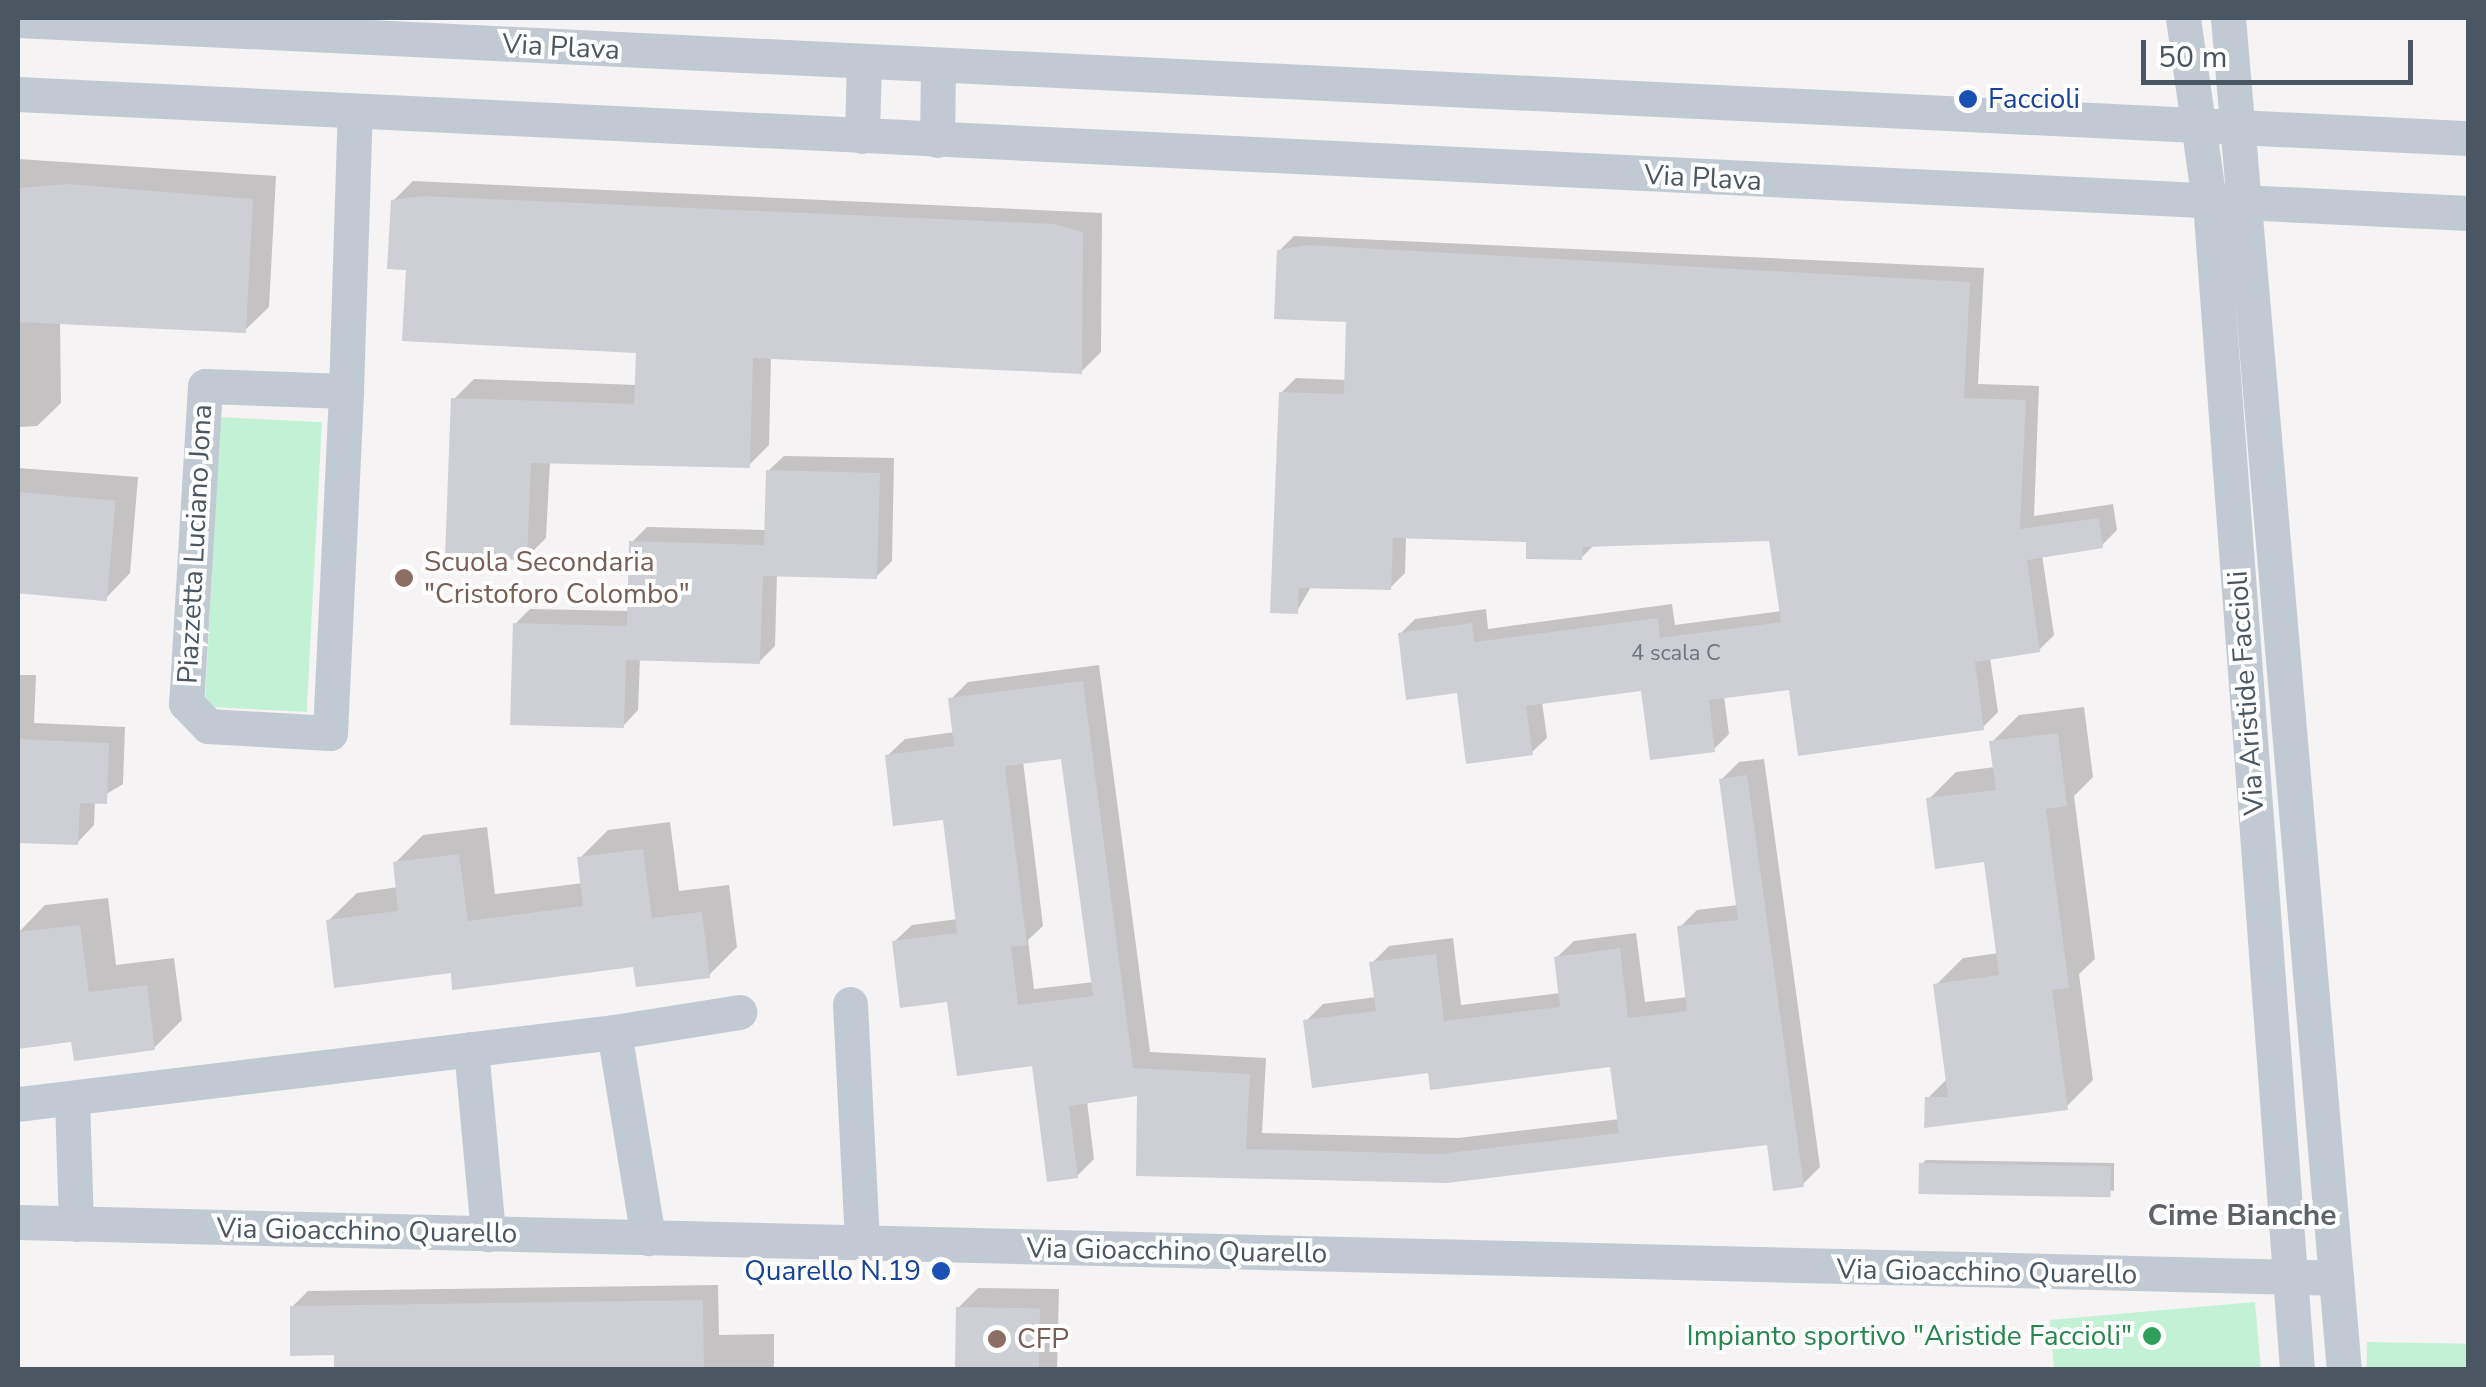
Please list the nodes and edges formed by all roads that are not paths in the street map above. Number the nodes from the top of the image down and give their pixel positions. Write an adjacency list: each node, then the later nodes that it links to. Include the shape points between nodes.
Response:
1 (2183, 18): 8 (street, Via Aristide Faccioli)
2 (2228, 18): 9 (street, Via Aristide Faccioli)
3 (18, 20): 4 (street, Via Plava)
4 (864, 61): 5 (street, Via Plava); 10 (street)
5 (938, 66): 8 (street, Via Plava); 12 (street)
6 (18, 94): 7 (street, Via Plava)
7 (355, 110): 10 (street, Via Plava); 16 (street, Piazzetta Luciano Jona)
8 (2198, 128): 9 (street, Via Plava); 14 (street, Via Aristide Faccioli)
9 (2244, 128): 11 (street, Via Plava); 13 (street, Via Aristide Faccioli)
10 (862, 136): 12 (street, Via Plava)
11 (2468, 138)
12 (937, 140): 14 (street, Via Plava)
13 (2248, 204): 14 (street, Via Plava); 15 (street, Via Plava); 28 (street, Via Aristide Faccioli)
14 (2210, 205): 29 (street, Via Aristide Faccioli)
15 (2468, 213)
16 (346, 391): 16 (street, Piazzetta Luciano Jona, via 204,386 186,703 208,726 330,734)
17 (850, 1004): 27 (street)
18 (739, 1012): 19 (street)
19 (614, 1032): 20 (street); 26 (street)
20 (471, 1049): 21 (street); 25 (street)
21 (72, 1098): 22 (street); 24 (street)
22 (18, 1104)
23 (18, 1222): 24 (street, Via Gioacchino Quarello)
24 (76, 1224): 25 (street, Via Gioacchino Quarello)
25 (488, 1234): 26 (street, Via Gioacchino Quarello)
26 (648, 1238): 27 (street, Via Gioacchino Quarello)
27 (862, 1243): 29 (street, Via Gioacchino Quarello)
28 (2336, 1278): 29 (street, Via Gioacchino Quarello); 31 (street, Via Aristide Faccioli)
29 (2290, 1279): 30 (street, Via Aristide Faccioli)
30 (2297, 1370)
31 (2344, 1370)

